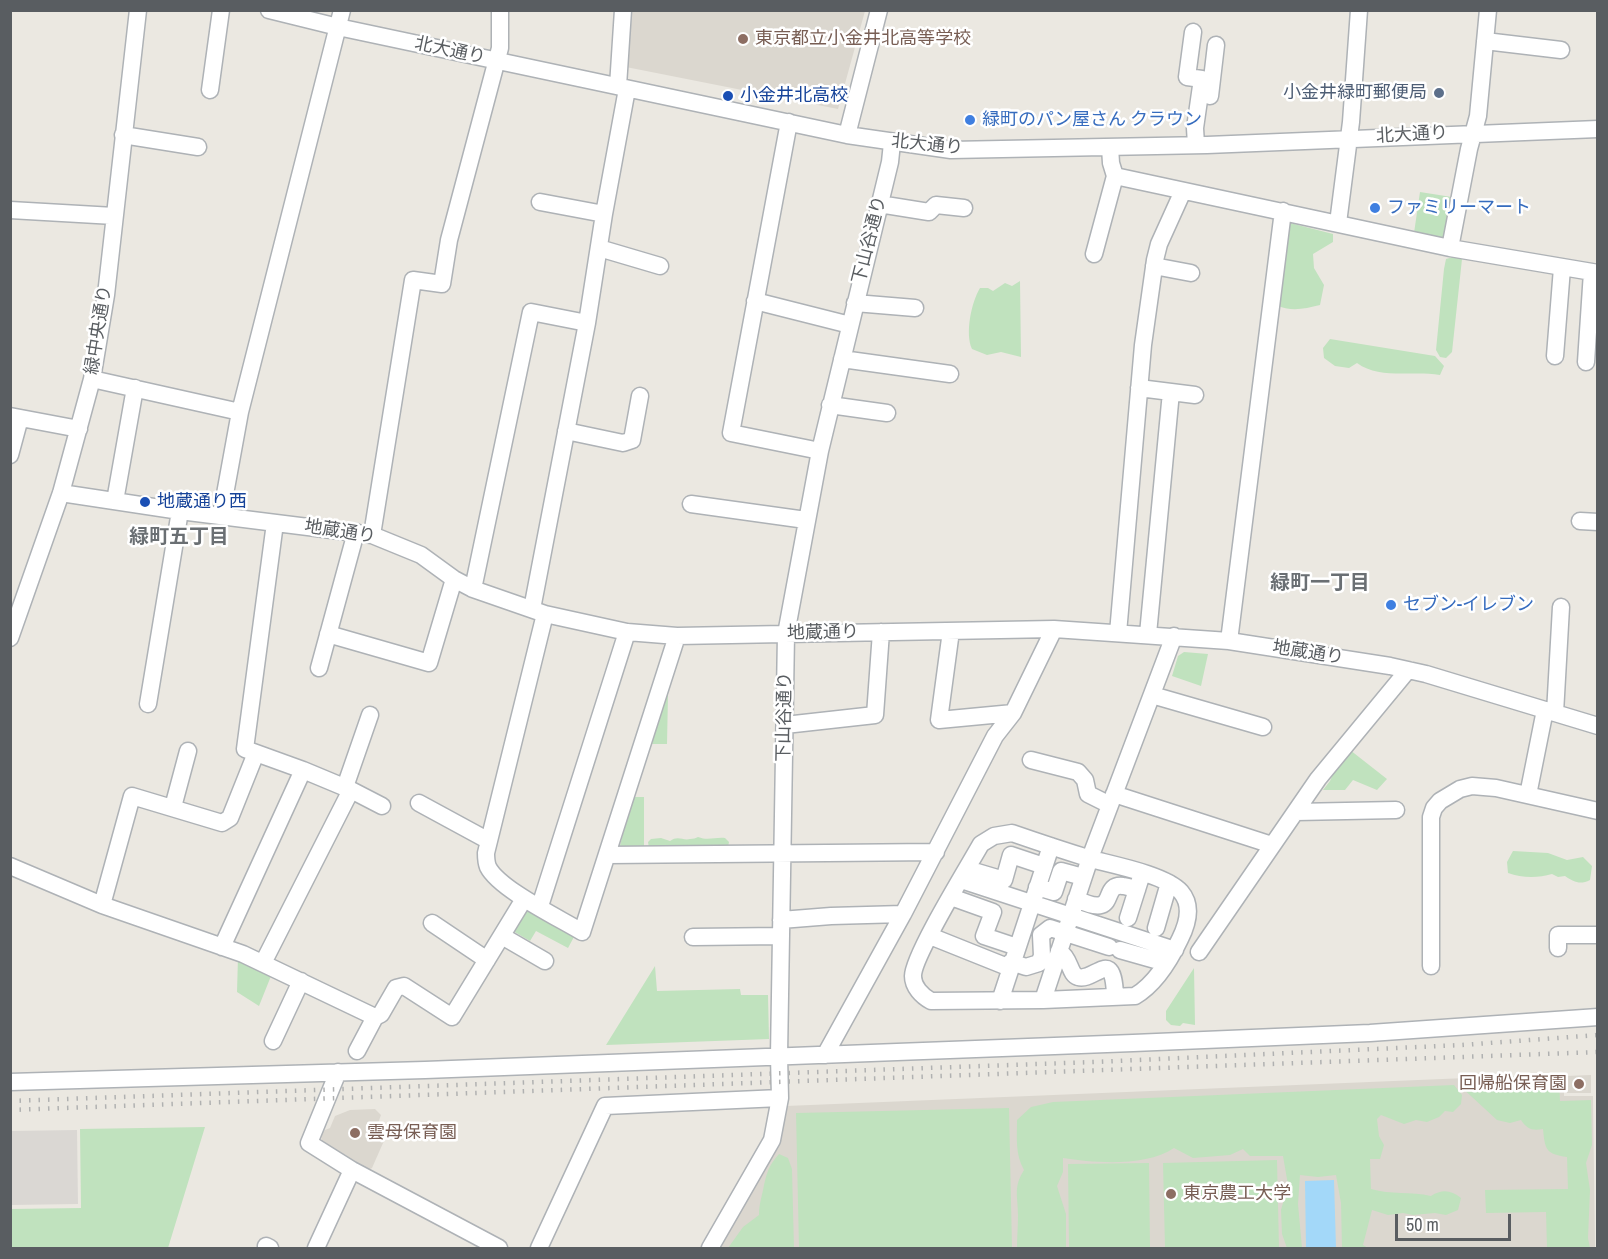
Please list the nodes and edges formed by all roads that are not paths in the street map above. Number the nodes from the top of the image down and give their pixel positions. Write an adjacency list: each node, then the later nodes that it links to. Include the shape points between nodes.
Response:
1 (138, 10): 20 (street, 緑中央通り)
2 (221, 10): 16 (street)
3 (269, 10): 9 (street, 北大通り)
4 (500, 10): 14 (street)
5 (623, 10): 15 (street)
6 (879, 10): 21 (street)
7 (1359, 10): 22 (street)
8 (1488, 10): 11 (street)
9 (340, 19): 14 (street, 北大通り); 61 (street)
10 (1193, 32): 24 (street, via 1187,77 1202,79 1195,128)
11 (1485, 41): 13 (street); 19 (street)
12 (1216, 45): 24 (street)
13 (1561, 50)
14 (497, 61): 15 (street, 北大通り); 77 (street, via 449,240 442,284 413,280)
15 (622, 87): 17 (street, 北大通り); 34 (street)
16 (210, 90)
17 (789, 122): 21 (street, 北大通り); 45 (street)
18 (1598, 129): 19 (street, 北大通り)
19 (1475, 133): 22 (street, 北大通り); 38 (street)
20 (123, 135): 25 (street); 35 (street, 緑中央通り)
21 (847, 135): 23 (street, 北大通り)
22 (1349, 138): 24 (street, 北大通り); 36 (street)
23 (892, 143): 26 (street, 北大通り, via 951,150); 30 (street, 下山谷通り)
24 (1202, 145): 26 (street, 北大通り)
25 (198, 147)
26 (1110, 147): 27 (street)
27 (1115, 176): 28 (street); 39 (street)
28 (1183, 191): 33 (street); 41 (street, via 1159,244)
29 (540, 202): 34 (street)
30 (879, 204): 31 (street, via 929,212 936,205); 46 (street, 下山谷通り)
31 (964, 208)
32 (10, 210): 35 (street)
33 (1283, 211): 36 (street); 93 (street)
34 (604, 214): 37 (street)
35 (114, 216): 54 (street, 緑中央通り)
36 (1338, 223): 38 (street)
37 (599, 248): 40 (street); 48 (street)
38 (1450, 248): 42 (street)
39 (1094, 254)
40 (660, 266)
41 (1154, 266): 43 (street); 56 (street)
42 (1563, 268): 44 (street); 50 (street)
43 (1191, 273)
44 (1595, 273): 52 (street)
45 (755, 301): 49 (street); 66 (street, via 731,433)
46 (855, 303): 47 (street); 49 (street, 下山谷通り)
47 (915, 308)
48 (587, 323): 65 (street); 79 (street, via 531,312)
49 (850, 325): 51 (street, 下山谷通り)
50 (1555, 356)
51 (842, 359): 53 (street); 60 (street, 下山谷通り)
52 (1586, 362)
53 (950, 374)
54 (92, 379): 55 (street); 64 (street, 緑中央通り)
55 (135, 388): 61 (street); 69 (street)
56 (1139, 388): 57 (street); 86 (street)
57 (1171, 392): 58 (street); 89 (street)
58 (1195, 395)
59 (640, 396): 65 (street, via 632,440 623,443)
60 (830, 405): 62 (street); 66 (street, 下山谷通り)
61 (240, 411): 72 (street)
62 (887, 412)
63 (15, 417): 64 (street); 67 (street)
64 (79, 429): 68 (street, 緑中央通り)
65 (566, 431): 81 (street)
66 (820, 451): 73 (street, 下山谷通り)
67 (10, 455)
68 (61, 493): 69 (street, 地蔵通り); 92 (street, 緑中央通り)
69 (115, 501): 71 (street, 地蔵通り)
70 (691, 504): 73 (street)
71 (180, 511): 72 (street, 地蔵通り); 97 (street)
72 (221, 516): 76 (street, 地蔵通り)
73 (806, 520): 88 (street, 下山谷通り)
74 (1580, 521): 75 (street)
75 (1598, 522)
76 (275, 523): 77 (street, 地蔵通り); 105 (street, via 245,749)
77 (364, 533): 78 (street, 地蔵通り, via 411,549); 87 (street)
78 (454, 579): 79 (street, 地蔵通り); 87 (street, via 429,663)
79 (473, 589): 81 (street, 地蔵通り)
80 (1562, 606): 98 (street)
81 (538, 612): 84 (street, 地蔵通り); 117 (street)
82 (1054, 629): 83 (street, 地蔵通り); 86 (street, 地蔵通り); 99 (street)
83 (951, 631): 85 (street, 地蔵通り); 99 (street, via 939,720)
84 (627, 632): 90 (street, 地蔵通り); 133 (street)
85 (882, 632): 88 (street, 地蔵通り); 101 (street, via 875,715)
86 (1118, 633): 89 (street, 地蔵通り)
87 (328, 634): 94 (street)
88 (786, 634): 90 (street, 地蔵通り); 101 (street, 下山谷通り)
89 (1148, 634): 91 (street, 地蔵通り)
90 (677, 636): 122 (street)
91 (1174, 636): 93 (street, 地蔵通り); 96 (street)
92 (10, 638)
93 (1229, 641): 95 (street, 地蔵通り)
94 (319, 668)
95 (1408, 670): 98 (street, 地蔵通り); 116 (street, via 1318,779)
96 (1152, 695): 103 (street); 110 (street)
97 (148, 704)
98 (1550, 711): 102 (street, 地蔵通り); 109 (street)
99 (1013, 713): 120 (street, via 995,736)
100 (370, 715): 108 (street)
101 (785, 725): 121 (street, 下山谷通り)
102 (1598, 726)
103 (1263, 727)
104 (188, 752): 113 (street)
105 (256, 753): 107 (street); 113 (street, via 230,818 222,823)
106 (1031, 760): 110 (street, via 1078,772 1088,794)
107 (303, 770): 108 (street); 146 (street)
108 (348, 788): 112 (street); 154 (street)
109 (1528, 795): 115 (street); 155 (street, via 1472,786 1450,794 1434,808)
110 (1112, 799): 118 (street); 123 (street)
111 (419, 803): 117 (street)
112 (382, 806)
113 (173, 807): 134 (street, via 133,790)
114 (1396, 810): 116 (street)
115 (1598, 811)
116 (1296, 812): 118 (street)
117 (489, 841): 133 (street, via 486,864 497,878)
118 (1272, 845): 149 (street)
119 (1051, 846): 123 (street); 125 (street); 127 (street, via 1012,833 994,836 981,844)
120 (936, 852): 121 (street); 136 (street)
121 (782, 854): 122 (street); 140 (street, 下山谷通り)
122 (608, 855): 133 (street, via 582,932)
123 (1090, 858): 126 (street); 128 (street)
124 (10, 866): 134 (street)
125 (1044, 866): 127 (street, via 1011,855 1004,880); 131 (street)
126 (1142, 873): 129 (street); 130 (street)
127 (964, 874): 131 (street); 132 (street)
128 (1083, 877): 131 (street, via 1061,871 1054,891); 135 (street)
129 (1169, 883): 138 (street); 150 (street, via 1187,902 1187,924)
130 (1137, 890): 135 (street, via 1115,887 1099,907); 137 (street)
131 (1034, 895): 135 (street); 151 (street)
132 (951, 897): 144 (street); 151 (street, via 993,912 984,936)
133 (532, 903): 143 (street)
134 (102, 905): 146 (street)
135 (1074, 908): 141 (street); 150 (street)
136 (903, 914): 140 (street, via 831,916); 164 (street)
137 (1128, 918)
138 (1163, 919)
139 (432, 923): 152 (street)
140 (781, 928): 145 (street); 165 (street, 下山谷通り)
141 (1065, 933): 148 (street); 150 (street, via 1113,952); 151 (street, via 1050,928 1043,932 1042,956 1037,965 1026,967)
142 (1598, 935): 147 (street, via 1558,935)
143 (502, 936): 152 (street); 153 (street)
144 (930, 936): 151 (street); 159 (street, via 912,979 923,996 931,1001)
145 (693, 937)
146 (222, 947): 154 (street)
147 (1558, 948)
148 (1059, 951): 157 (street, via 1069,960 1075,975 1086,977 1100,970 1113,974); 158 (street)
149 (1198, 952)
150 (1170, 956): 157 (street, via 1145,990 1135,996)
151 (1013, 959): 159 (street)
152 (487, 960): 160 (street, via 452,1017 404,986 396,988 381,1014)
153 (545, 961)
154 (263, 963): 156 (street)
155 (1431, 966)
156 (301, 981): 160 (street); 162 (street)
157 (1115, 997): 158 (street)
158 (1043, 1000): 159 (street)
159 (999, 1001)
160 (375, 1017): 163 (street)
161 (1598, 1017): 164 (street, via 1370,1033)
162 (273, 1041)
163 (357, 1051)
164 (825, 1055): 165 (street)
165 (779, 1056): 166 (street); 168 (street, 下山谷通り)
166 (338, 1072): 167 (street); 169 (street, via 309,1143)
167 (10, 1082)
168 (780, 1098): 172 (street, via 605,1106); 173 (street, 下山谷通り, via 772,1140)
169 (352, 1170): 170 (street); 171 (street)
170 (495, 1247)
171 (316, 1248)
172 (539, 1248)
173 (710, 1248)

